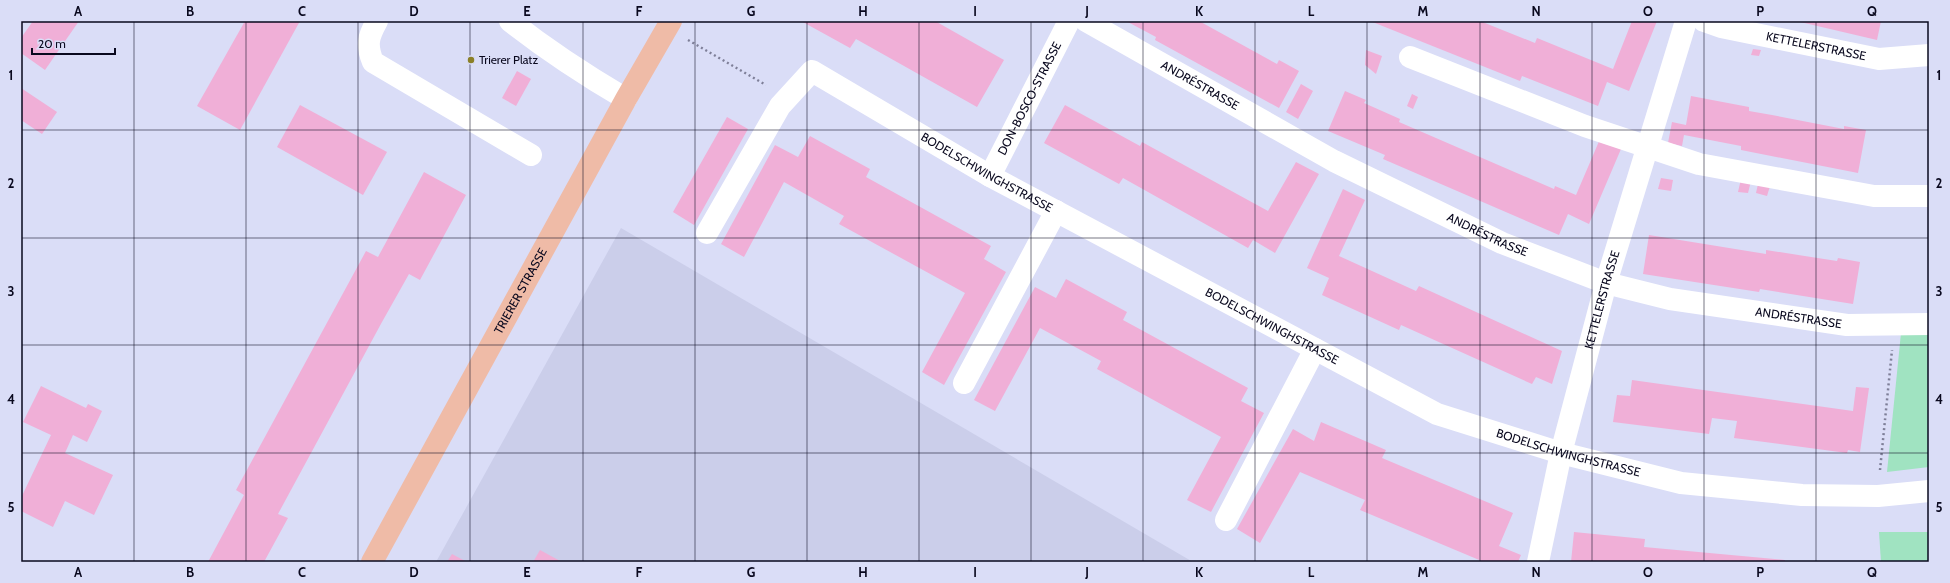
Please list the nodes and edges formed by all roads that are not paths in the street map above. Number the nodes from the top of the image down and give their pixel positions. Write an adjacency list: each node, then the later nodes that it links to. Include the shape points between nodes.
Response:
1 (377, 21): 12 (street, via 367,48 373,62)
2 (510, 21): 10 (street, via 581,73)
3 (1069, 21): 13 (street, DON-BOSCO-STRASSE)
4 (1086, 21): 17 (street, ANDRÉSTRASSE, via 1334,161 1502,243)
5 (1686, 21): 11 (street, KETTELERSTRASSE)
6 (1704, 21): 8 (street, KETTELERSTRASSE, via 1721,27 1879,59)
7 (669, 24): 10 (main road, TRIERER STRASSE)
8 (1929, 55)
9 (1410, 58): 11 (street)
10 (626, 99): 24 (main road, TRIERER STRASSE)
11 (1647, 148): 14 (street, via 1699,164 1874,196); 17 (street, KETTELERSTRASSE)
12 (531, 154)
13 (990, 176): 15 (street, BODELSCHWINGHSTRASSE); 16 (street, BODELSCHWINGHSTRASSE, via 812,71 780,106)
14 (1929, 196)
15 (1056, 211): 19 (street, BODELSCHWINGHSTRASSE); 20 (street)
16 (707, 233)
17 (1606, 283): 18 (street, ANDRÉSTRASSE, via 1670,299 1839,324); 21 (street, KETTELERSTRASSE)
18 (1929, 324)
19 (1315, 349): 21 (street, BODELSCHWINGHSTRASSE, via 1437,414); 23 (street)
20 (964, 382)
21 (1561, 453): 22 (street, BODELSCHWINGHSTRASSE, via 1681,483 1802,495 1878,496); 25 (street, KETTELERSTRASSE)
22 (1929, 491)
23 (1226, 520)
24 (372, 562)
25 (1538, 562)

